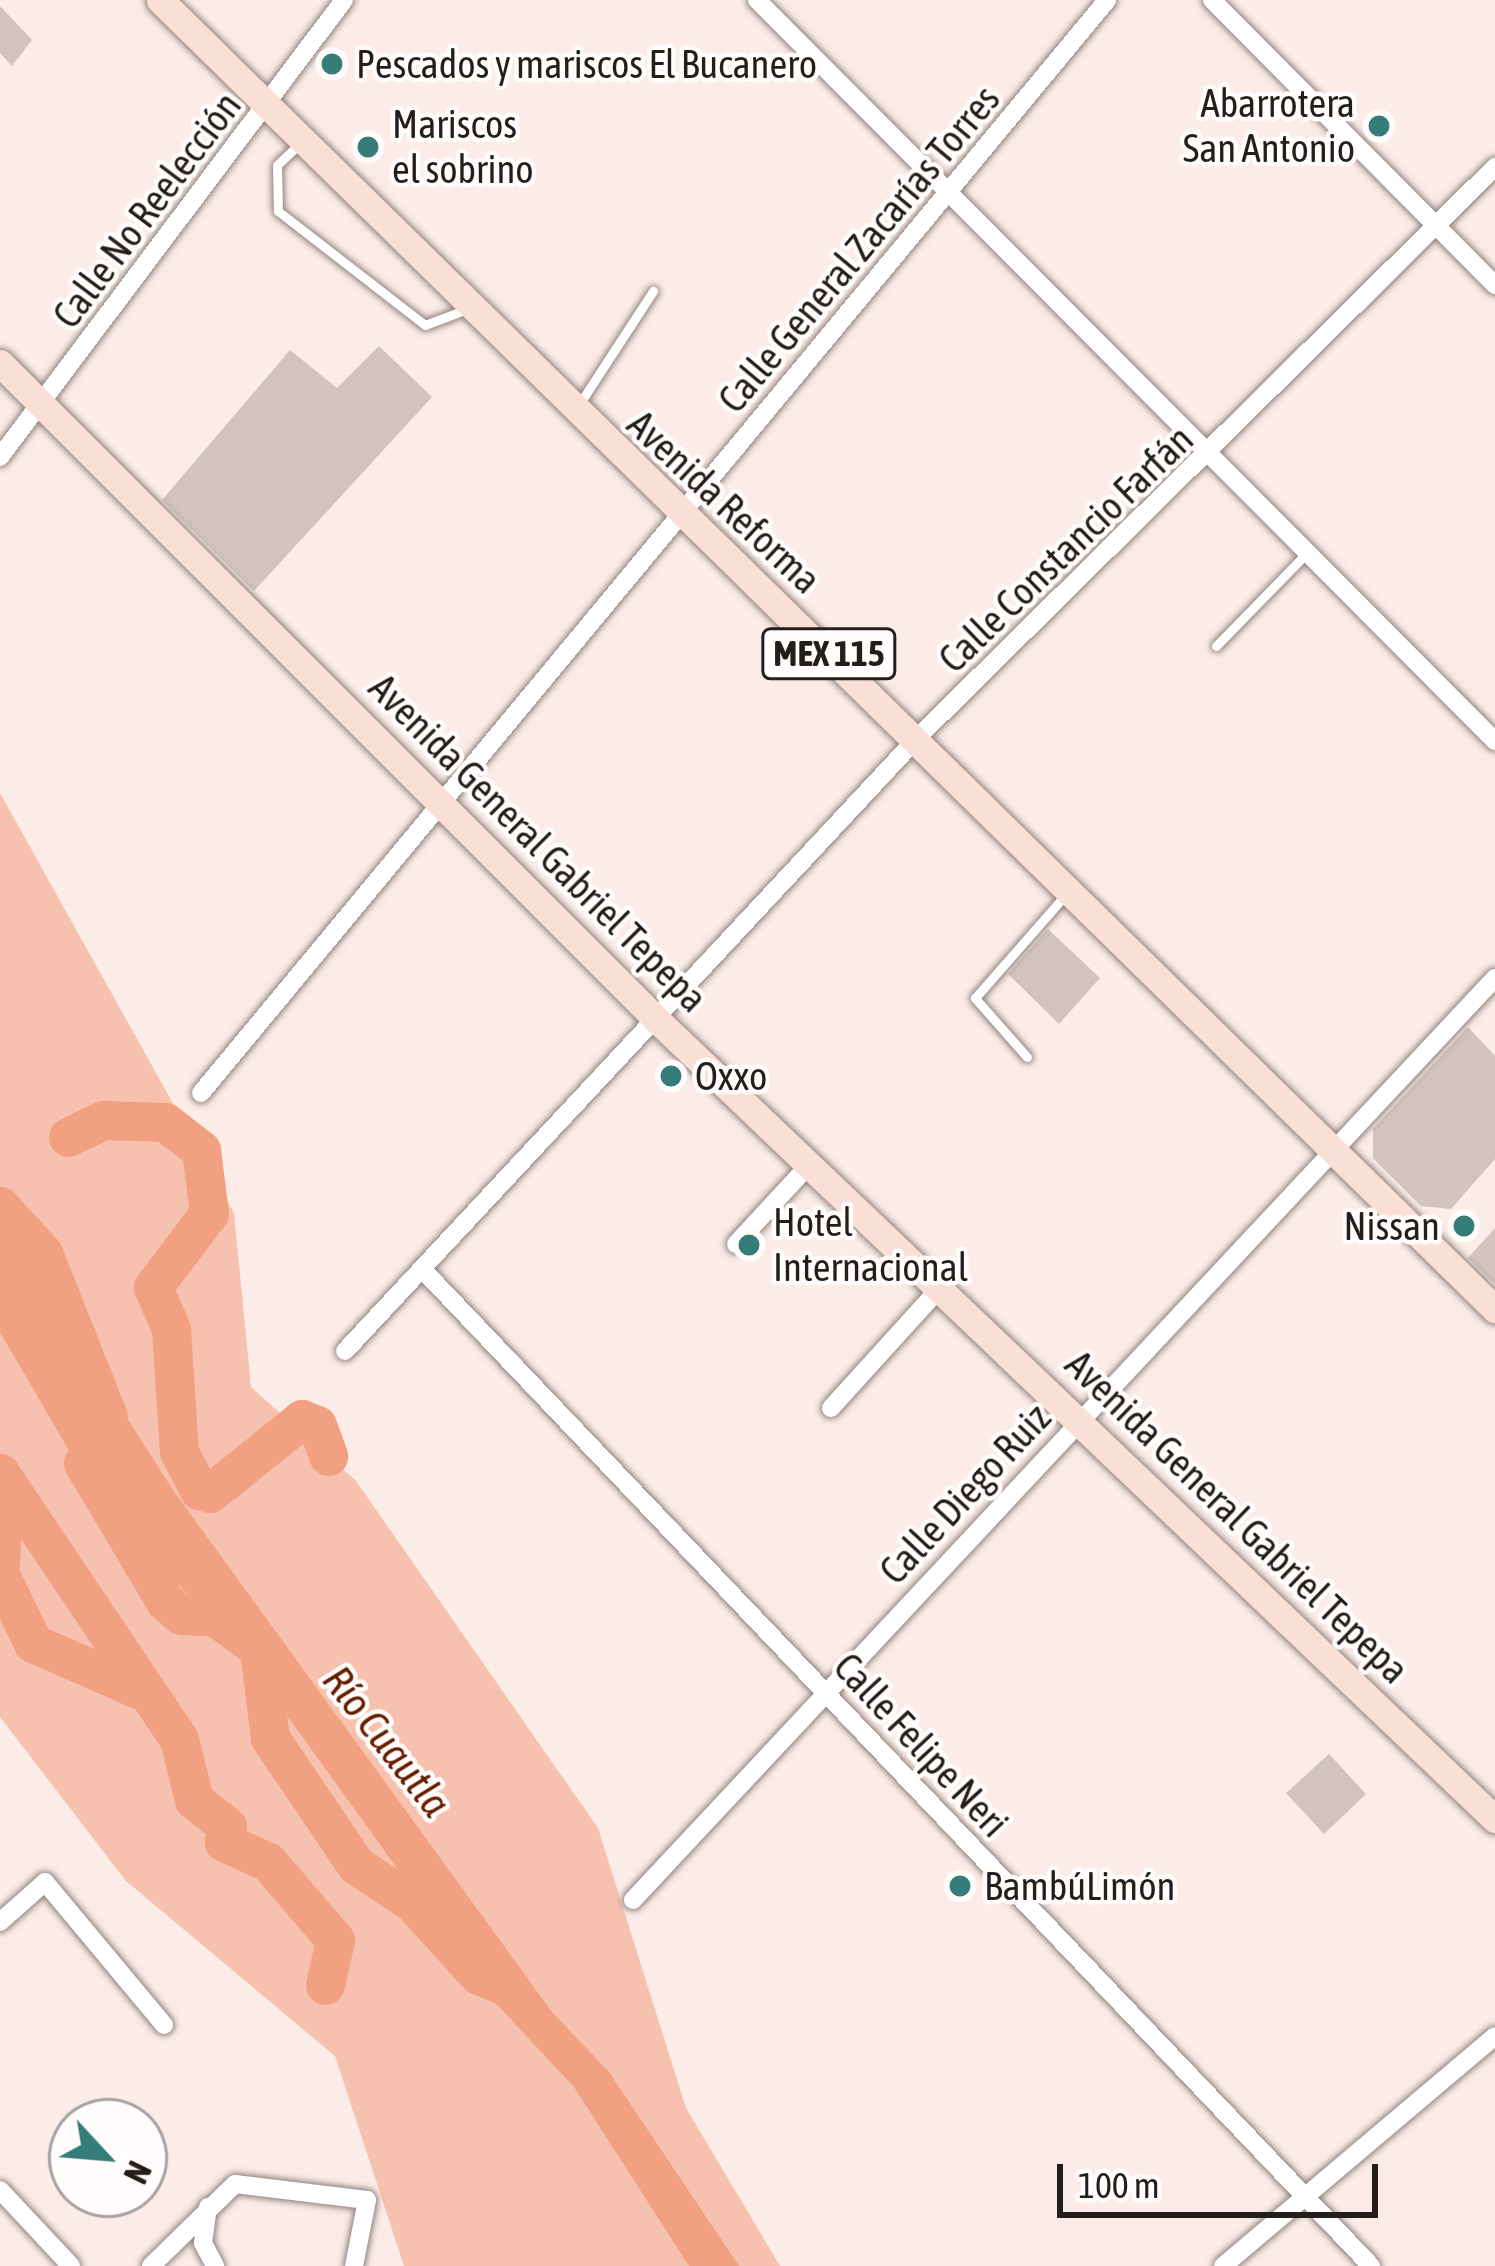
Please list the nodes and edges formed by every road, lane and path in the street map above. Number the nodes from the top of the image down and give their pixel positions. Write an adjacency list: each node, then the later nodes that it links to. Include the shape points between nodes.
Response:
1 (160, 0): 6 (main road, Avenida Reforma / MEX 115)
2 (344, 0): 6 (street, Calle No Reelección)
3 (757, 0): 9 (street)
4 (1107, 0): 9 (street, Calle General Zacarías Torres)
5 (1212, 0): 10 (street)
6 (266, 104): 7 (main road, Avenida Reforma / MEX 115); 15 (street, Calle No Reelección)
7 (303, 140): 13 (main road, Avenida Reforma / MEX 115); 13 (lane, via 277,165 278,211 425,325 453,323)
8 (1495, 167): 10 (street, Calle Constancio Farfán)
9 (950, 194): 18 (street); 19 (street, Calle General Zacarías Torres)
10 (1436, 226): 11 (street); 18 (street, Calle Constancio Farfán)
11 (1495, 285)
12 (653, 291): 16 (lane)
13 (470, 305): 16 (main road, Avenida Reforma / MEX 115)
14 (0, 363): 15 (main road, Avenida General Gabriel Tepepa)
15 (43, 404): 17 (street, Calle No Reelección); 24 (main road, Avenida General Gabriel Tepepa)
16 (574, 412): 19 (main road, Avenida Reforma / MEX 115)
17 (0, 457)
18 (1208, 460): 20 (street); 22 (street, Calle Constancio Farfán)
19 (678, 517): 22 (main road, Avenida Reforma / MEX 115); 24 (street, Calle General Zacarías Torres)
20 (1303, 557): 21 (lane); 23 (street)
21 (1216, 646)
22 (919, 736): 25 (main road, Avenida Reforma / MEX 115); 27 (street, Calle Constancio Farfán)
23 (1495, 741)
24 (445, 803): 27 (main road, Avenida General Gabriel Tepepa); 29 (street, Calle General Zacarías Torres)
25 (1069, 890): 28 (lane, via 976,998); 30 (main road, Avenida Reforma / MEX 115)
26 (1495, 978): 30 (street, Calle Diego Ruiz)
27 (657, 1020): 31 (main road, Avenida General Gabriel Tepepa); 33 (street, Calle Constancio Farfán)
28 (1027, 1057)
29 (201, 1093)
30 (1332, 1144): 35 (main road, Avenida Reforma / MEX 115); 38 (street, Calle Diego Ruiz)
31 (809, 1165): 32 (street); 34 (main road, Avenida General Gabriel Tepepa)
32 (736, 1244)
33 (423, 1270): 36 (street, Calle Constancio Farfán); 39 (street, Calle Felipe Neri)
34 (939, 1289): 37 (street); 38 (main road, Avenida General Gabriel Tepepa)
35 (1495, 1309)
36 (345, 1351)
37 (831, 1408)
38 (1080, 1417): 39 (street, Calle Diego Ruiz); 40 (main road, Avenida General Gabriel Tepepa)
39 (827, 1693): 41 (street, Calle Diego Ruiz); 46 (street, Calle Felipe Neri)
40 (1495, 1819)
41 (633, 1900)
42 (0, 1922): 43 (street, via 46,1882)
43 (164, 2025)
44 (1495, 2036): 46 (street)
45 (0, 2191): 48 (street)
46 (1305, 2199): 52 (street); 53 (street, Calle Felipe Neri)
47 (208, 2207): 49 (street); 50 (street, via 203,2243); 51 (street, via 235,2184 367,2200)
48 (71, 2266)
49 (152, 2266)
50 (215, 2266)
51 (354, 2266)
52 (1223, 2266)
53 (1371, 2266)

